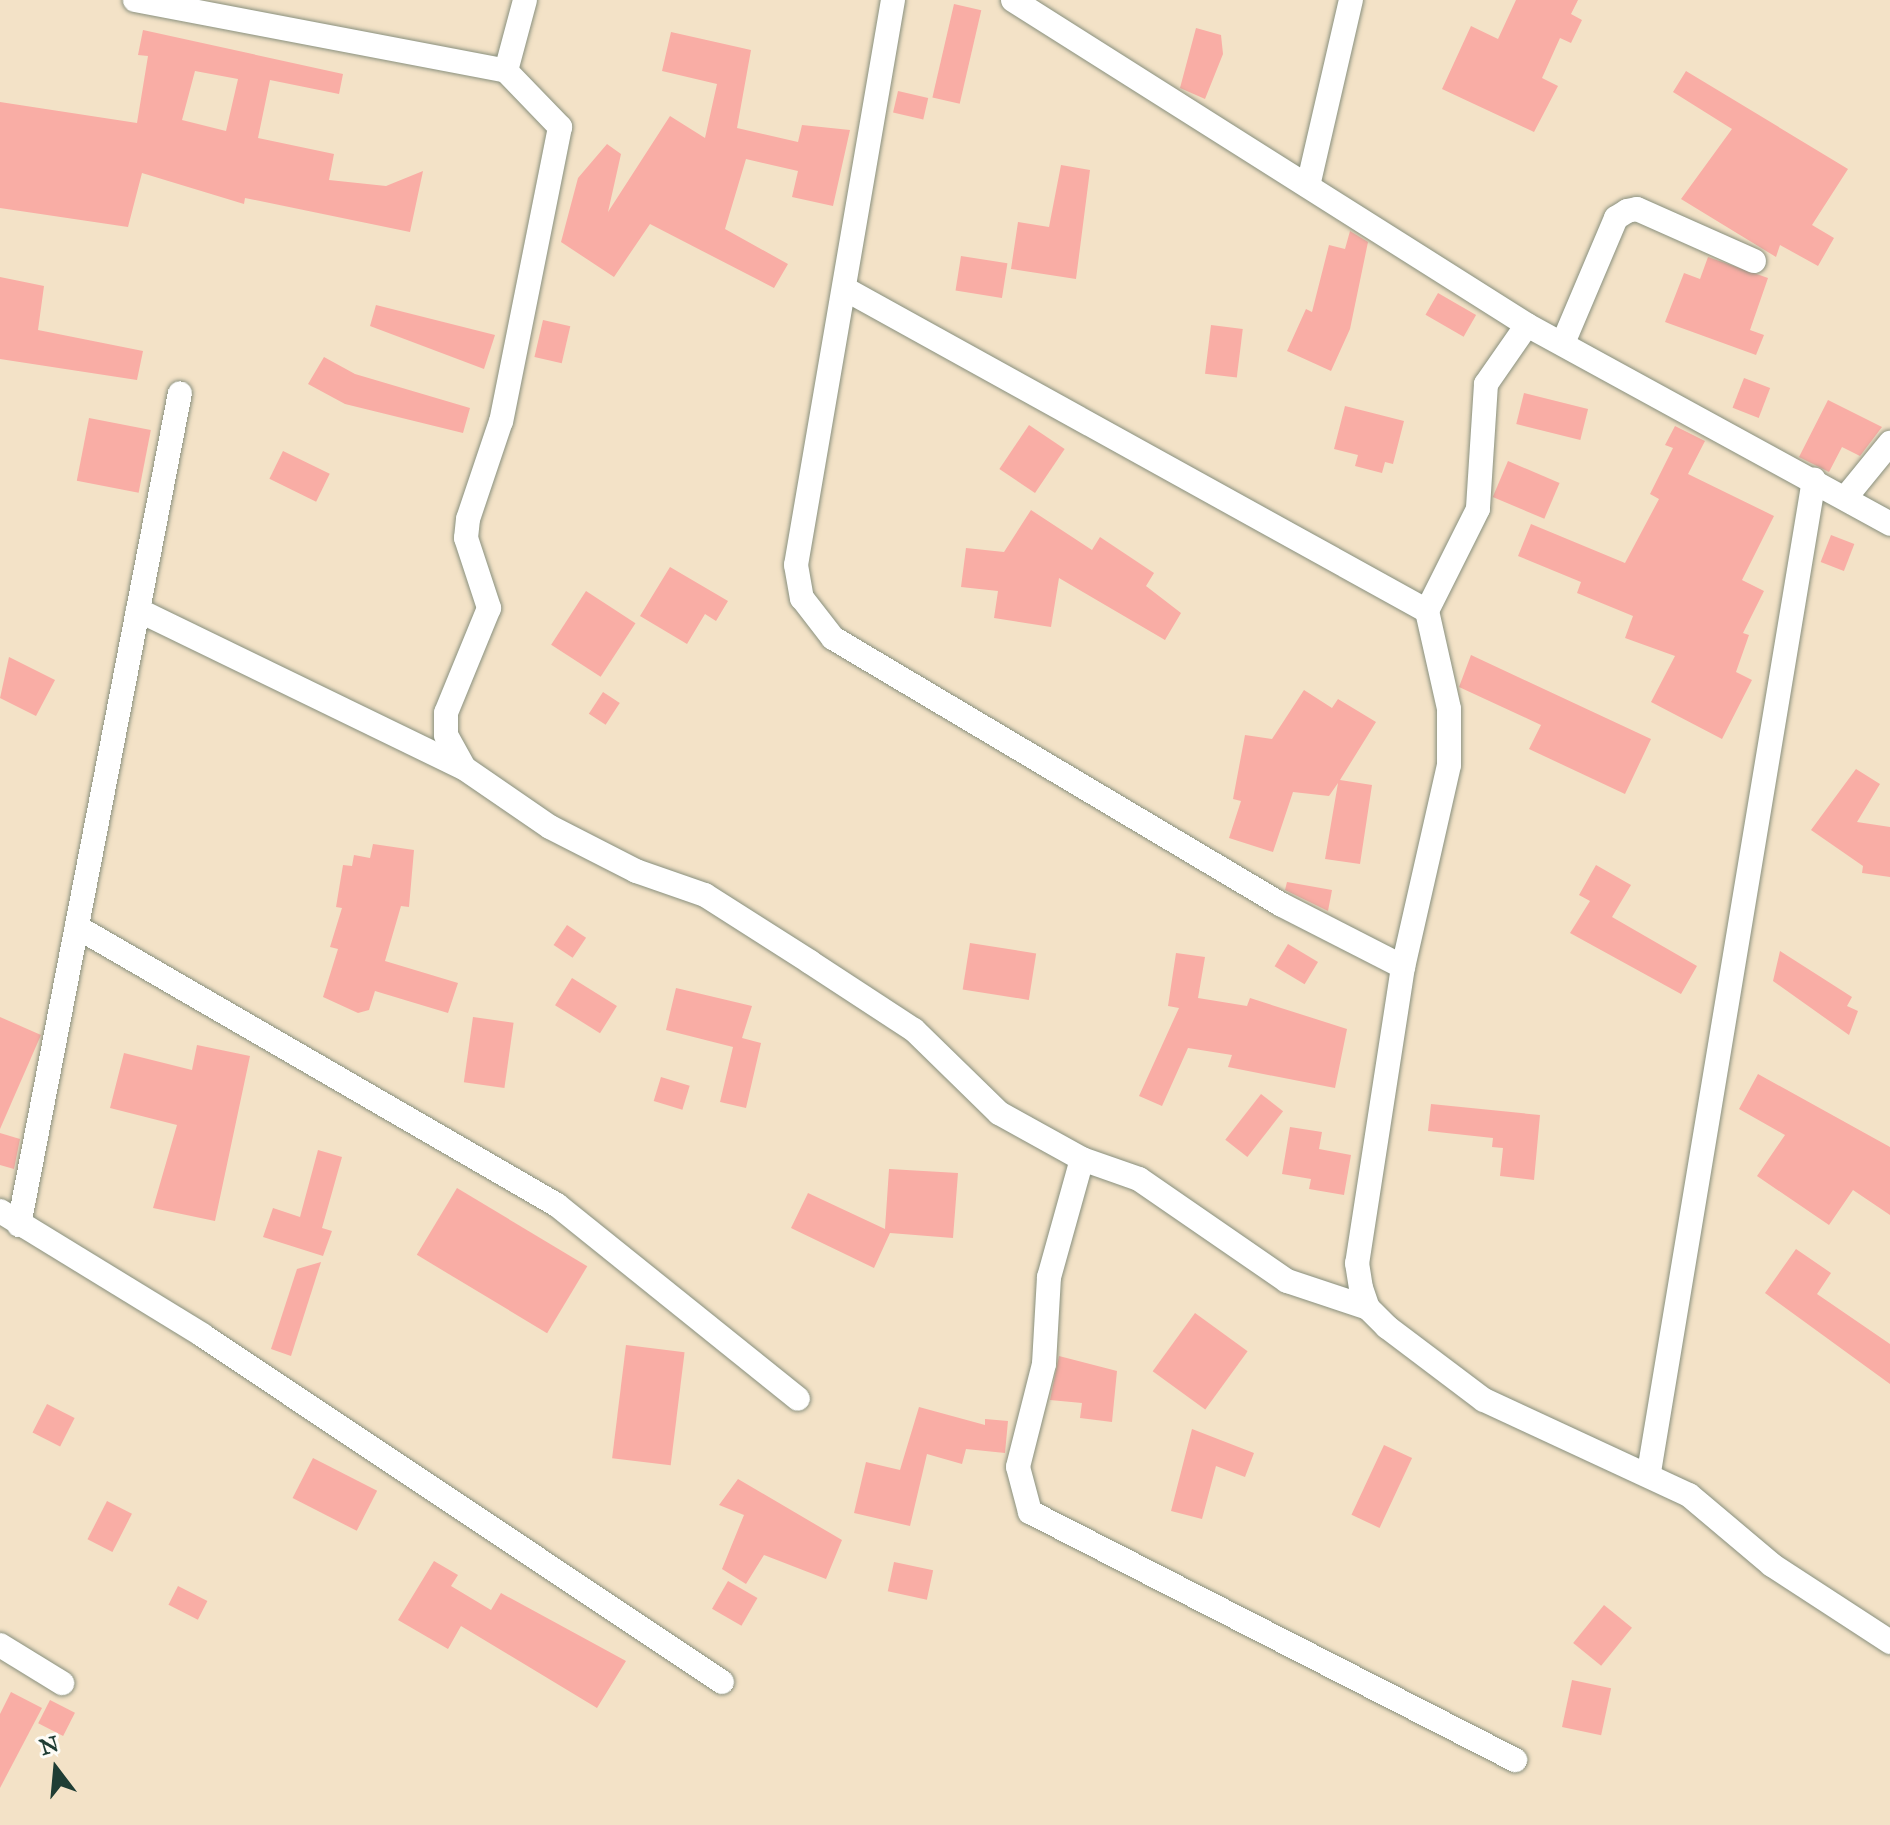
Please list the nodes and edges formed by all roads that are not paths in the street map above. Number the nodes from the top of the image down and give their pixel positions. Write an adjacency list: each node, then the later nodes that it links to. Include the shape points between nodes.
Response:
1 (135, 0): 6 (street)
2 (525, 0): 6 (street)
3 (893, 0): 9 (street)
4 (1013, 0): 7 (street)
5 (1351, 0): 7 (street)
6 (506, 71): 19 (street, via 551,112 562,143 501,421 468,519 466,538 489,608 446,713 446,735)
7 (1308, 186): 10 (street)
8 (1754, 261): 11 (street, via 1637,209 1627,211 1616,218)
9 (847, 290): 18 (street); 21 (street, via 796,565 816,622 1282,905)
10 (1527, 325): 11 (street); 18 (street, via 1486,384 1478,509)
11 (1563, 343): 14 (street)
12 (180, 393): 17 (street)
13 (1890, 443): 15 (street)
14 (1814, 480): 15 (street); 26 (street)
15 (1846, 497): 16 (street)
16 (1890, 524)
17 (138, 610): 19 (street); 20 (street)
18 (1427, 611): 21 (street, via 1449,709 1449,765)
19 (464, 768): 22 (street, via 550,827 636,871 705,895 914,1030 999,1113)
20 (77, 927): 23 (street); 25 (street, via 557,1205)
21 (1403, 967): 24 (street, via 1357,1263)
22 (1082, 1159): 24 (street, via 1139,1179 1287,1281); 31 (street, via 1049,1277 1044,1364 1018,1467 1030,1512)
23 (10, 1218): 29 (street, via 202,1335)
24 (1368, 1308): 26 (street, via 1484,1400)
25 (798, 1399)
26 (1649, 1472): 27 (street)
27 (1890, 1642)
28 (0, 1645): 30 (street)
29 (722, 1682)
30 (62, 1683)
31 (1515, 1760)

